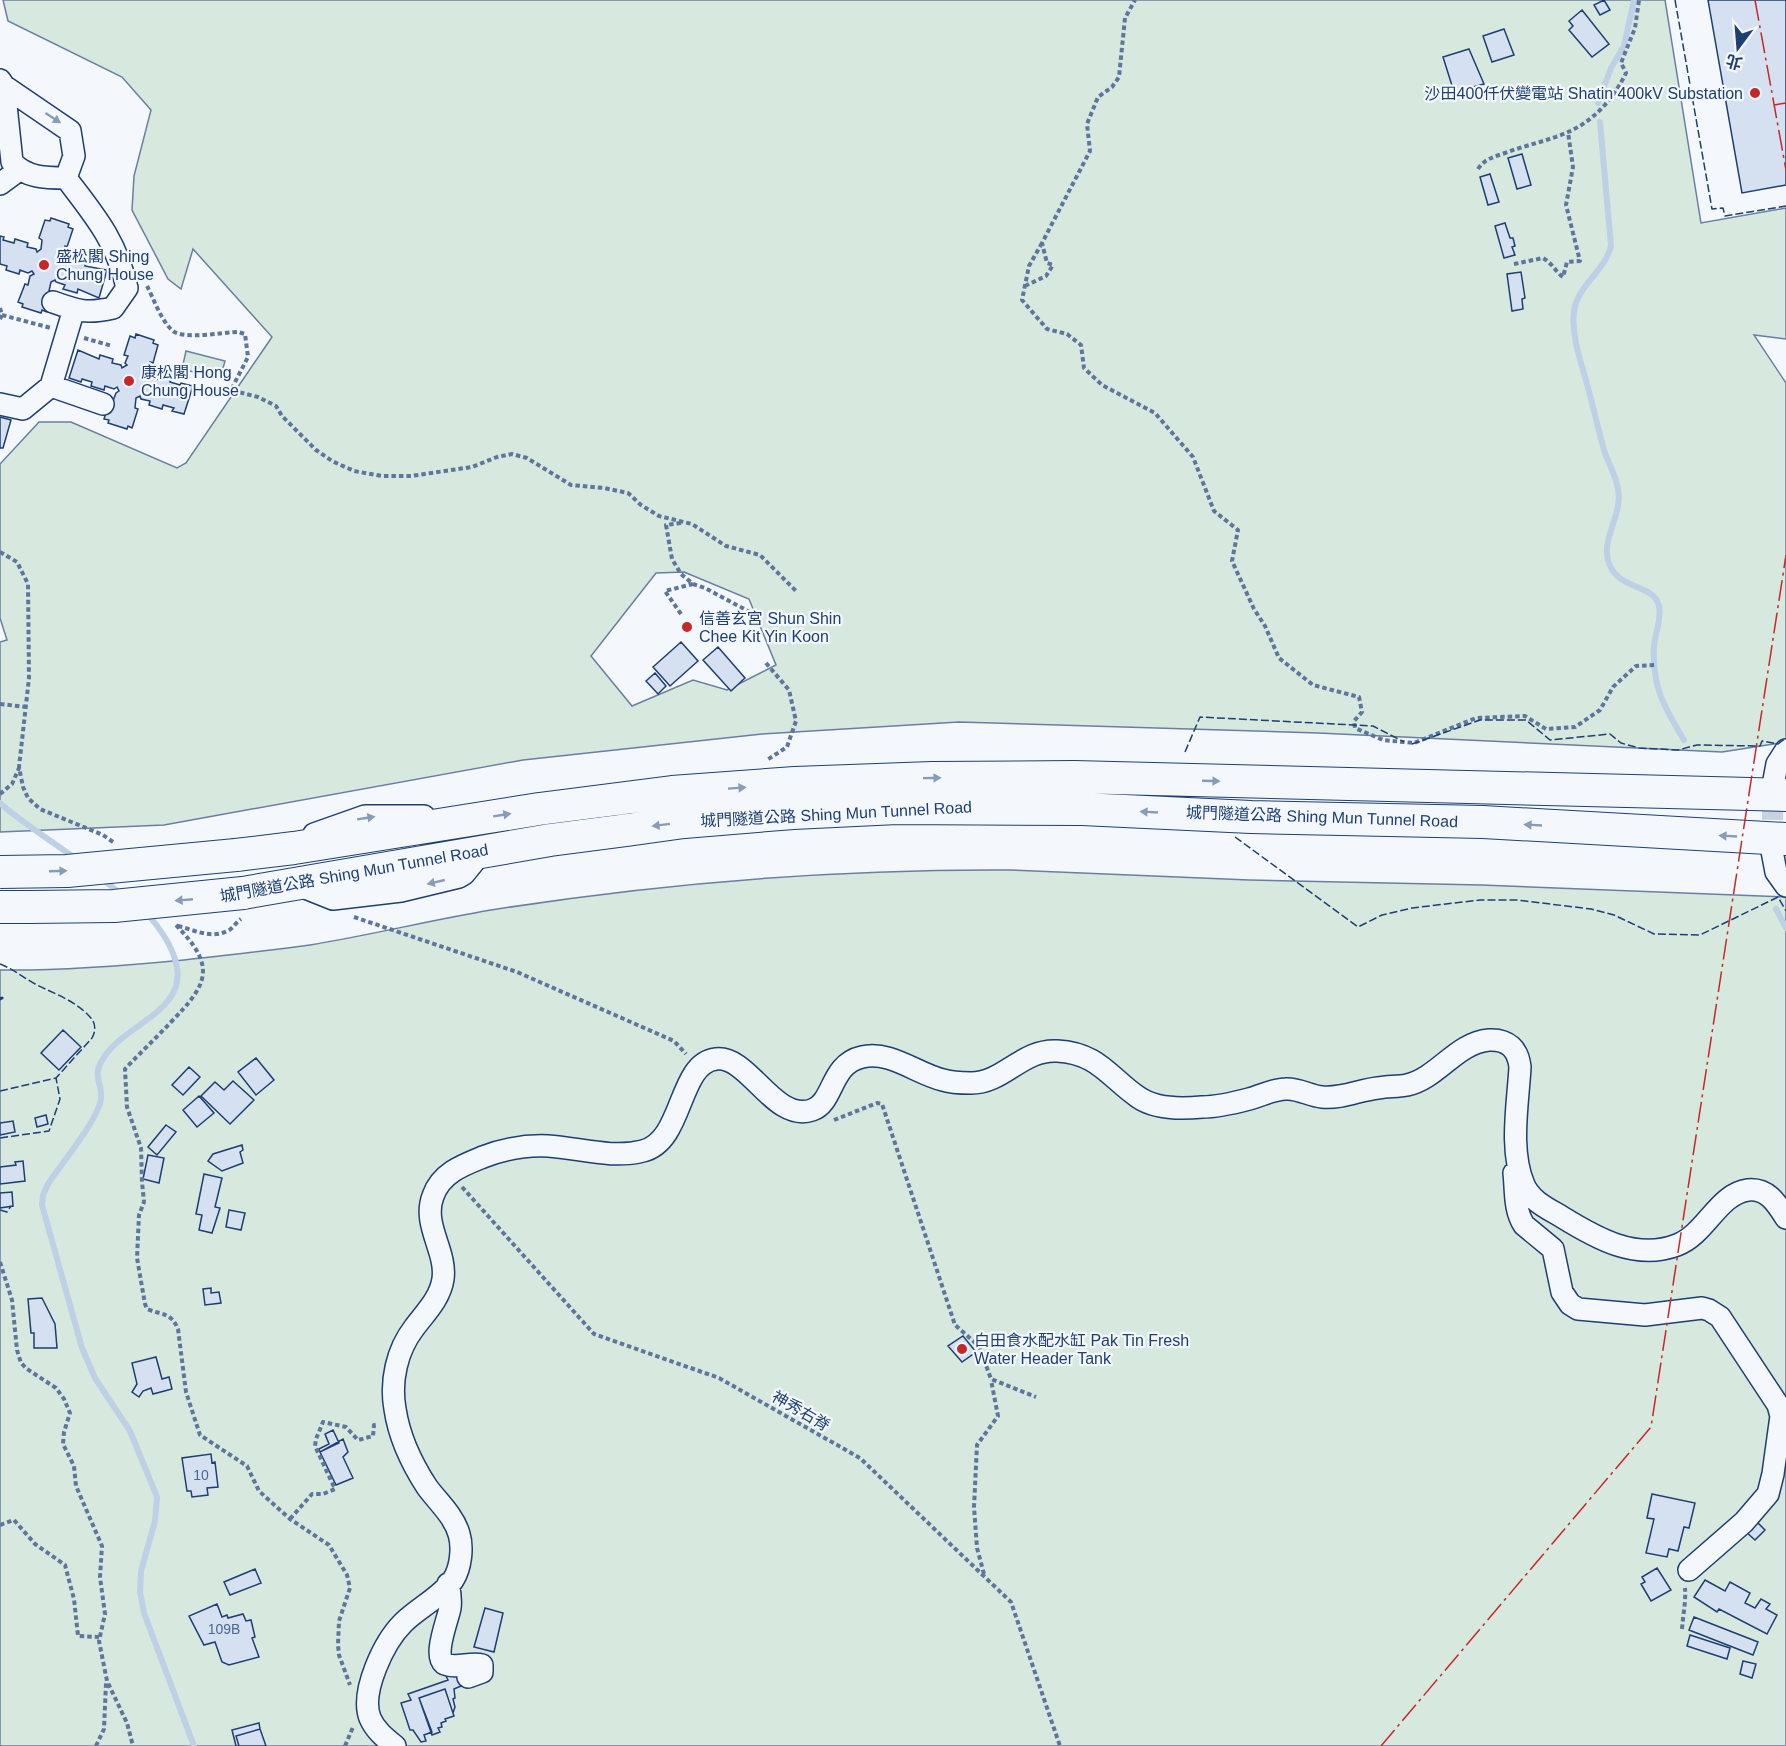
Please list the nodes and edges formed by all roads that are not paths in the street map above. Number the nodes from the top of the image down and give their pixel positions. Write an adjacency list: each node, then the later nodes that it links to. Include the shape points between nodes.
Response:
1 (2, 83): 2 (lane); 3 (lane, one-way to 3, via 70,130 74,156)
2 (8, 150): 3 (lane, via 41,178); 4 (lane)
3 (66, 178): 6 (lane, via 101,223 121,262 127,288 113,308 93,313)
4 (0, 184)
5 (52, 302): 6 (lane)
6 (74, 309): 7 (lane)
7 (51, 386): 8 (lane, via 23,409); 9 (lane)
8 (0, 404)
9 (103, 404)
10 (1786, 750): 11 (lane, via 1777,764)
11 (1780, 787): 13 (highway, 城門隧道公路 Shing Mun Tunnel Road, one-way to 11, bridge, via 66,871 236,855 614,799 734,788 932,778)
12 (1779, 845): 14 (lane, via 1776,872); 15 (highway, 城門隧道公路 Shing Mun Tunnel Road, one-way to 15, bridge, via 1483,822 952,807 793,813 684,822 550,840 297,885 246,905)
13 (0, 872)
14 (1786, 886)
15 (0, 907)
16 (1517, 1152): 17 (lane, via 1522,1179 1534,1199 1590,1234 1619,1246 1650,1250 1677,1245 1700,1231 1728,1199 1746,1190 1771,1197); 18 (lane, via 1514,1171 1519,1217 1554,1249 1560,1288 1570,1304 1584,1311 1646,1315 1696,1308 1709,1310 1720,1317 1778,1405 1781,1416 1768,1494 1744,1522); 19 (lane, via 1520,1062 1512,1046 1498,1041 1471,1045 1407,1085 1334,1098 1287,1088 1198,1108 1148,1102 1098,1063 1058,1051 1031,1055 994,1079 977,1083 942,1080 891,1060 862,1057 846,1064 822,1103 807,1111 774,1100 727,1060 712,1059 699,1068 664,1138 651,1148 619,1153 520,1147 488,1155 449,1174 436,1189 430,1206 431,1222 443,1280 435,1300 404,1342 396,1368 394,1398 400,1430 411,1457 460,1535 459,1566)
17 (1786, 1218)
18 (1689, 1570)
19 (448, 1584): 20 (lane, via 450,1606 440,1656 448,1665 482,1665 482,1672); 21 (lane, via 396,1630 375,1668 368,1712 376,1729)
20 (468, 1677)
21 (395, 1746)

